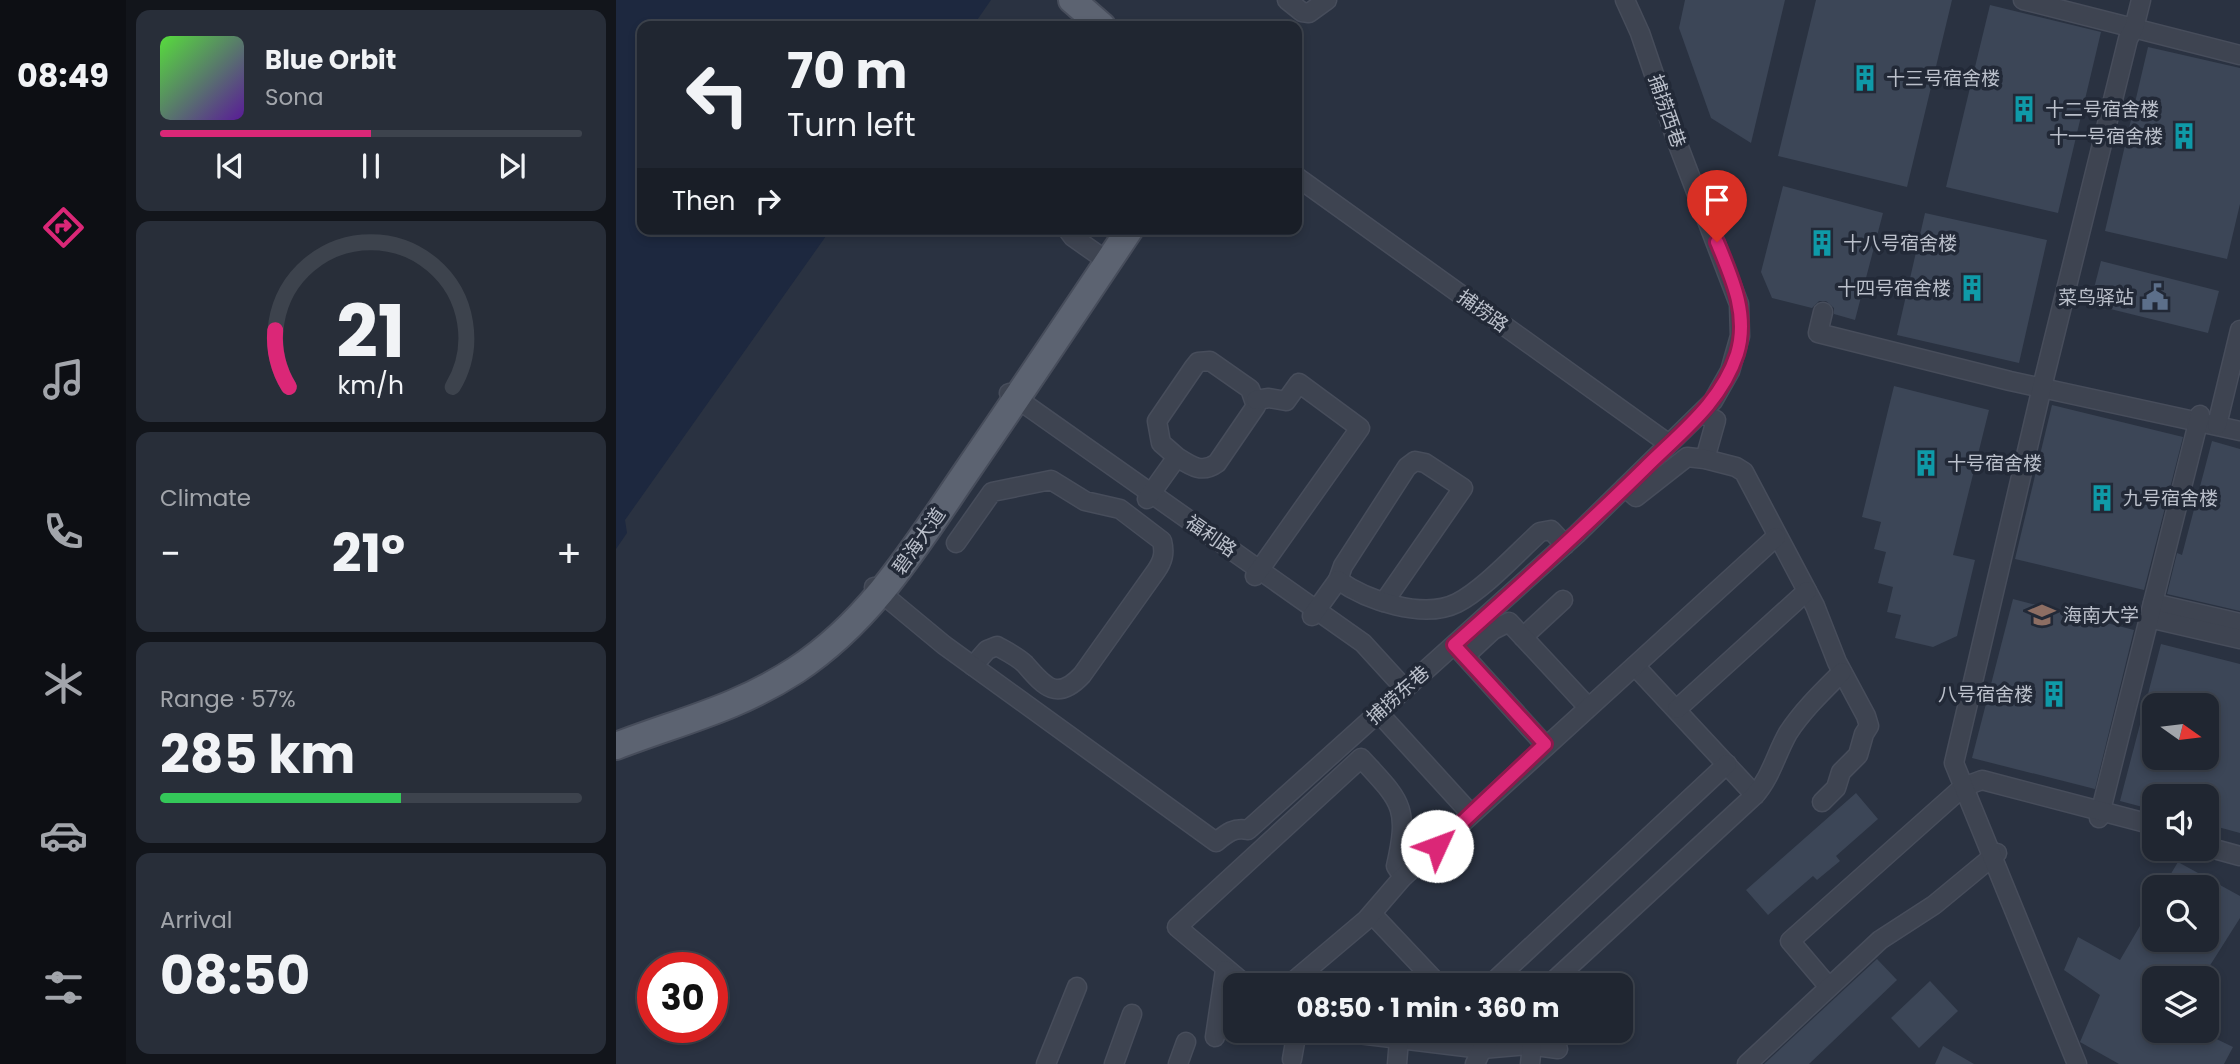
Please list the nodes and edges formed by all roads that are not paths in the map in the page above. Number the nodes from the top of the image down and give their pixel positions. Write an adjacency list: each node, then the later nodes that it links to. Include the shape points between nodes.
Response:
1 (1059, 0): 10 (main road)
2 (1072, 0): 11 (main road)
3 (1287, 0): 4 (street, via 1309,13)
4 (1327, 0)
5 (1625, 0): 26 (street, 捕捞西巷, via 1739,304 1742,321 1737,353 1722,388)
6 (2023, 0): 12 (street)
7 (2064, 0): 12 (street)
8 (2141, 0): 12 (street)
9 (2148, 0): 12 (street)
10 (1082, 21)
11 (1095, 21)
12 (2139, 24): 13 (street); 14 (street); 23 (street, via 2128,39)
13 (2240, 45)
14 (2240, 55)
15 (1302, 181): 29 (street, 捕捞路)
16 (1072, 235): 19 (street)
17 (1114, 235): 19 (main road, 碧海大道)
18 (1126, 235): 24 (main road, 碧海大道)
19 (1100, 256): 24 (main road, 碧海大道)
20 (1820, 324): 23 (street)
21 (2240, 330): 28 (street)
22 (2240, 359): 28 (street)
23 (2047, 386): 27 (street); 64 (street, via 1954,763)
24 (1011, 399): 33 (street, 福利路); 39 (main road, 碧海大道)
25 (1256, 400): 30 (street, via 1211,468 1198,469); 30 (street, via 1245,384 1210,360 1198,362 1157,421 1161,443); 37 (street, via 1286,401 1299,383 1360,428)
26 (1701, 414): 29 (street, 捕捞西巷); 31 (street, via 1716,420)
27 (2199, 418): 28 (street); 43 (street)
28 (2227, 424)
29 (1669, 444): 32 (street, 捕捞东巷)
30 (1177, 457): 33 (street)
31 (1705, 459): 32 (street, via 1687,457 1636,497); 34 (street, via 1744,472)
32 (1625, 488): 36 (street, 捕捞东巷)
33 (1149, 496): 37 (street, 福利路)
34 (1776, 537): 40 (street); 50 (street)
35 (956, 542): 51 (street, via 996,489 1051,480 1085,501 1120,509 1162,541 1160,565 1075,682 1068,688 1051,687)
36 (1564, 545): 42 (street, via 1550,530 1540,532 1471,593 1446,608); 48 (street, 捕捞东巷)
37 (1257, 572): 44 (street, 福利路)
38 (1338, 580): 42 (street); 42 (street, via 1407,467 1415,461 1425,463 1462,488); 44 (street)
39 (877, 591): 49 (street); 58 (main road, 碧海大道, via 822,638 750,682 685,710); 61 (main road, 碧海大道, via 831,644 794,672 701,718)
40 (1807, 591): 52 (street); 56 (street)
41 (1563, 600): 46 (street)
42 (1384, 602)
43 (2151, 610): 45 (street); 47 (street); 68 (street)
44 (1314, 613): 54 (street, 福利路, via 1363,643)
45 (2240, 623)
46 (1523, 637): 48 (street, via 1509,622); 55 (street)
47 (2240, 639)
48 (1460, 650): 54 (street, 捕捞东巷); 60 (street)
49 (973, 666): 51 (street, via 997,646 1025,664); 53 (street)
50 (1635, 666): 55 (street); 56 (street)
51 (1029, 672): 53 (street, via 1008,661)
52 (1842, 672): 65 (street, via 1794,724); 66 (street, via 1869,726 1858,755)
53 (991, 677): 59 (street, 捕捞东巷, via 1216,842 1230,831 1248,830)
54 (1402, 691): 57 (street, 捕捞东巷)
55 (1588, 707): 60 (street)
56 (1676, 709): 63 (street)
57 (1378, 712): 59 (street, 捕捞东巷); 67 (street)
58 (616, 731)
59 (1342, 744): 62 (street)
60 (1545, 744): 67 (street)
61 (616, 746)
62 (1358, 761): 77 (street, via 1361,758 1396,796 1401,808 1396,866); 79 (street, via 1177,927)
63 (1727, 764): 65 (street); 83 (street)
64 (1968, 791): 68 (street, via 1984,790); 75 (street); 87 (street, via 1947,803 1790,941)
65 (1755, 795): 84 (street)
66 (1822, 802)
67 (1471, 814): 77 (street)
68 (2100, 814): 69 (street)
69 (2121, 820): 70 (street); 71 (street)
70 (2142, 823)
71 (2142, 828)
72 (2219, 842): 73 (street)
73 (2240, 848)
74 (2219, 850): 76 (street)
75 (1994, 855): 85 (street); 87 (street, via 1934,905 1880,940)
76 (2240, 856)
77 (1403, 877): 78 (street)
78 (1372, 914): 81 (street); 82 (street)
79 (1226, 970): 80 (street); 89 (street)
80 (1230, 973)
81 (1303, 973)
82 (1428, 973)
83 (1503, 973)
84 (1562, 973)
85 (2045, 978): 103 (street); 104 (street)
86 (1077, 986): 97 (street)
87 (1829, 987): 102 (street)
88 (1132, 1014): 98 (street)
89 (1215, 1037)
90 (1186, 1042): 99 (street)
91 (1295, 1043): 96 (street)
92 (1399, 1043): 100 (street)
93 (1502, 1043): 94 (street)
94 (1532, 1045): 95 (street); 101 (street)
95 (1558, 1049)
96 (1292, 1059)
97 (1046, 1064)
98 (1114, 1064)
99 (1178, 1064)
100 (1397, 1064)
101 (1530, 1064)
102 (1747, 1064)
103 (2077, 1064)
104 (2084, 1064)

